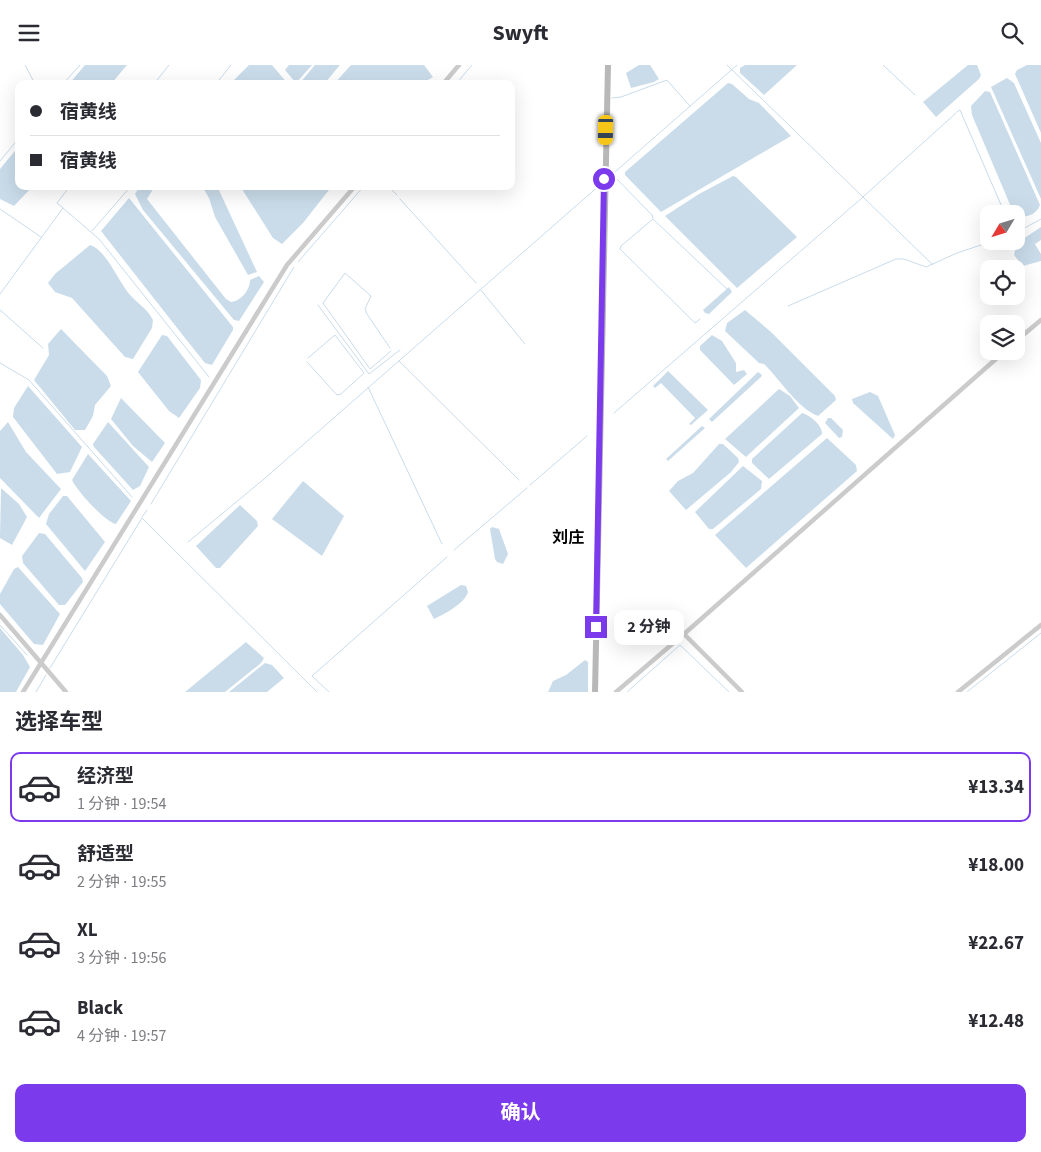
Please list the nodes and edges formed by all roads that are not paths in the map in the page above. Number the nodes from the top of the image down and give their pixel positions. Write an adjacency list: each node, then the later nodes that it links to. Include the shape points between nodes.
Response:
1 (459, 65): 3 (street)
2 (608, 65): 14 (main road)
3 (446, 80)
4 (352, 190): 11 (street, via 287,265)
5 (1041, 320): 6 (street)
6 (1025, 333)
7 (995, 360): 10 (street)
8 (0, 615): 11 (street)
9 (1041, 625): 17 (street)
10 (684, 633): 15 (street); 16 (street)
11 (41, 663): 12 (street); 13 (street)
12 (23, 692)
13 (66, 692)
14 (595, 692)
15 (616, 692)
16 (742, 692)
17 (958, 692)

